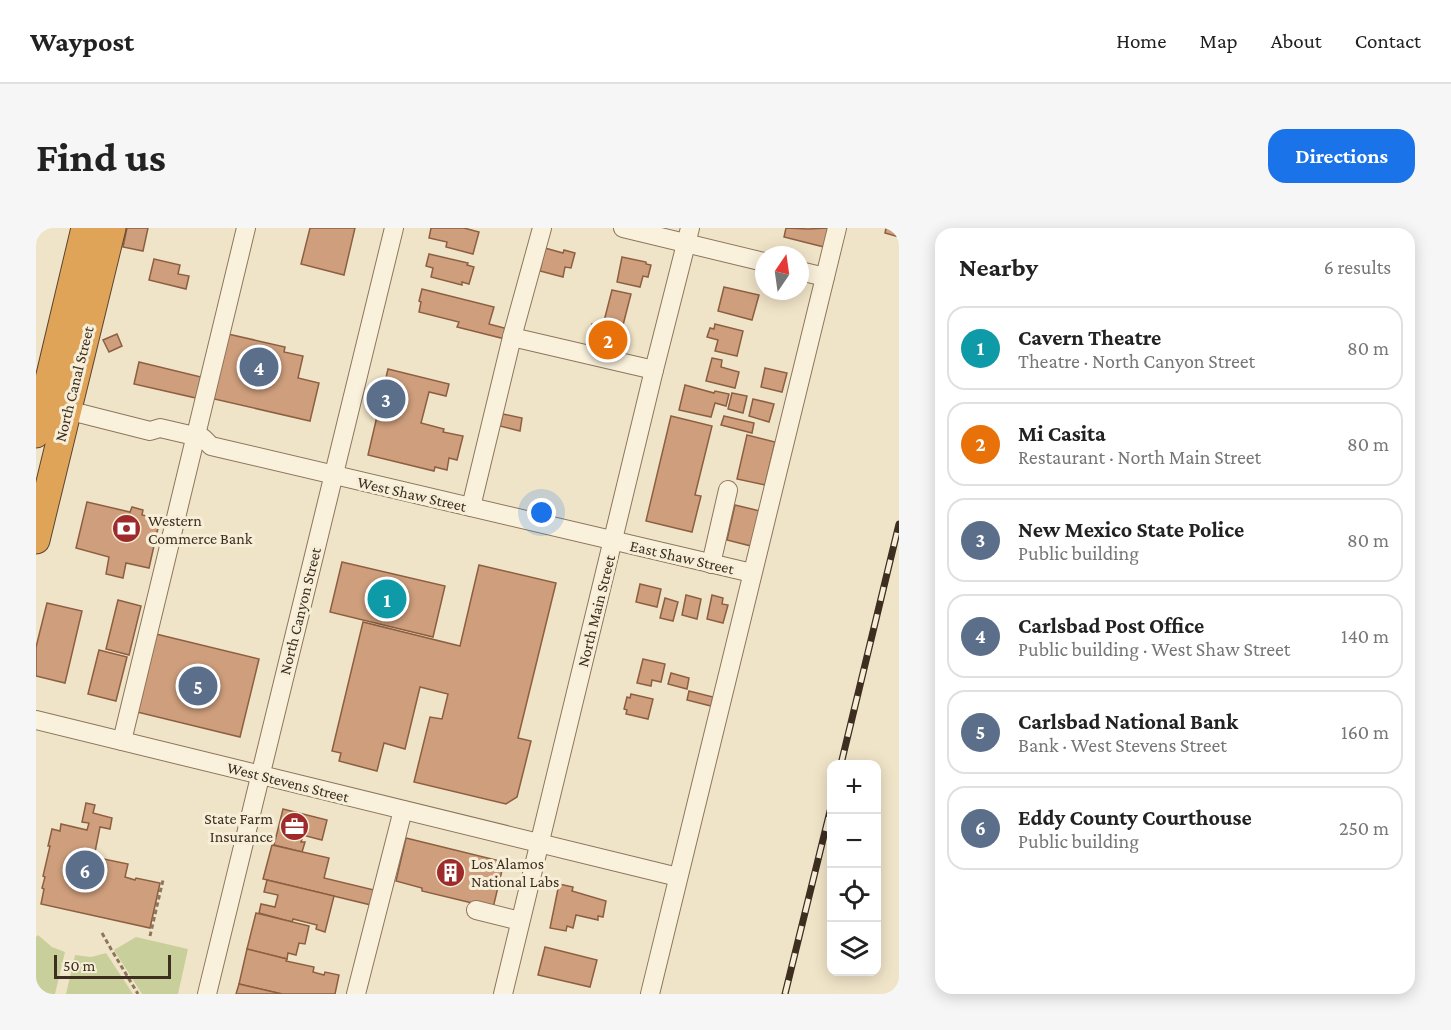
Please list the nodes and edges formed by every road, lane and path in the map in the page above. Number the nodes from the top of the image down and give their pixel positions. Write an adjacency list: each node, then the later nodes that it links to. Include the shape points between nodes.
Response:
1 (86, 228): 14 (highway, North Canal Street)
2 (112, 228): 14 (highway, North Canal Street)
3 (246, 228): 16 (street)
4 (394, 228): 17 (street, North Canyon Street)
5 (542, 228): 12 (street)
6 (623, 228): 8 (street)
7 (837, 228): 11 (street)
8 (688, 236): 9 (street); 13 (street, North Main Street)
9 (755, 259)
10 (809, 273): 11 (street)
11 (825, 277): 23 (street)
12 (512, 337): 13 (street); 19 (street)
13 (654, 370): 21 (street, North Main Street)
14 (49, 406): 15 (highway, North Canal Street); 16 (street, West Shaw Street, via 150,431 157,439); 20 (highway, North Canal Street)
15 (36, 434)
16 (200, 444): 17 (street, West Shaw Street); 25 (street)
17 (333, 475): 19 (street, West Shaw Street); 26 (street, North Canyon Street)
18 (728, 490): 22 (street)
19 (471, 507): 21 (street, West Shaw Street)
20 (36, 540)
21 (612, 541): 22 (street, East Shaw Street); 28 (street, North Main Street)
22 (711, 564): 23 (street, East Shaw Street)
23 (752, 573): 29 (street)
24 (36, 720): 25 (street, West Stevens Street)
25 (122, 741): 26 (street, West Stevens Street)
26 (261, 775): 27 (street, West Stevens Street); 36 (street, North Canyon Street)
27 (403, 810): 28 (street, West Stevens Street); 37 (street)
28 (539, 843): 29 (street, West Stevens Street); 32 (street, North Main Street)
29 (678, 877): 39 (street)
30 (163, 880): 34 (path)
31 (476, 910): 32 (street)
32 (520, 921): 38 (street, North Main Street)
33 (102, 933): 35 (path)
34 (150, 936)
35 (138, 994)
36 (207, 994)
37 (356, 994)
38 (503, 994)
39 (650, 994)

